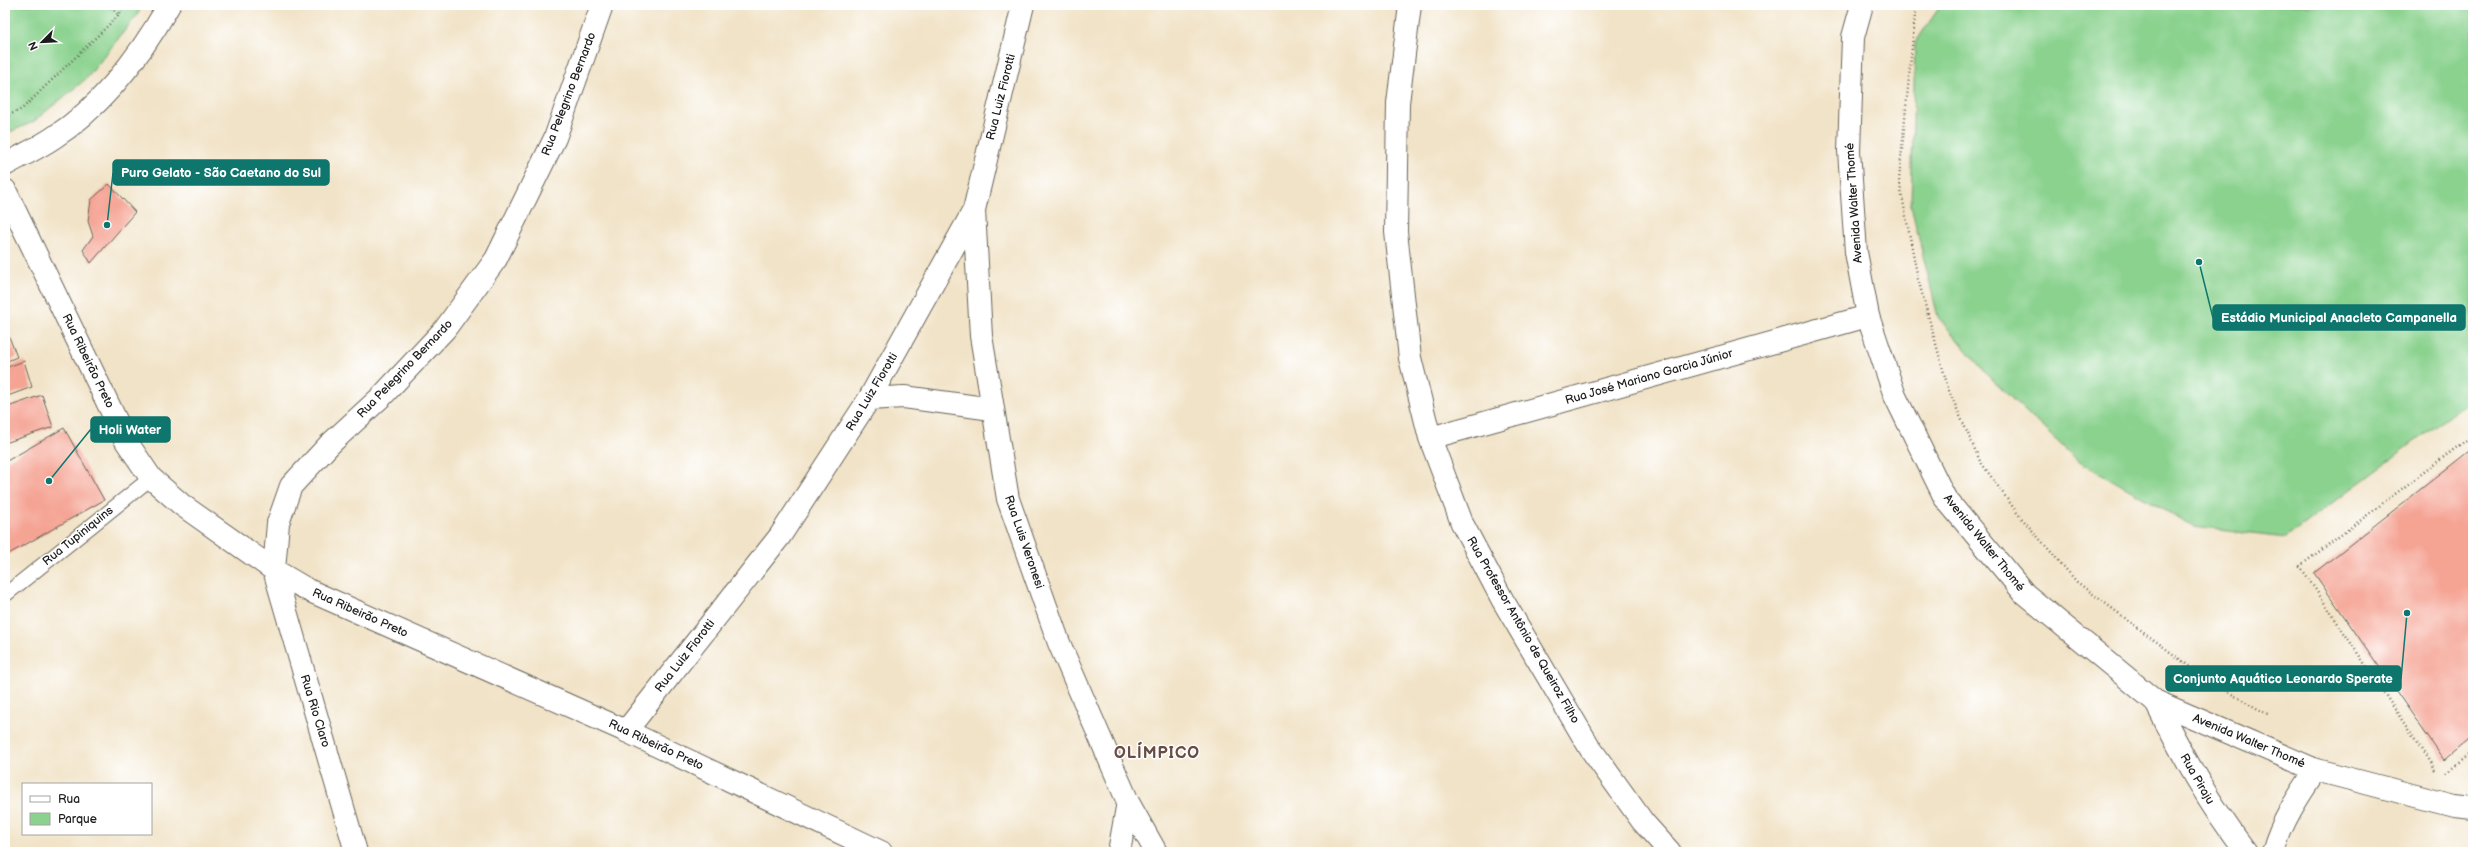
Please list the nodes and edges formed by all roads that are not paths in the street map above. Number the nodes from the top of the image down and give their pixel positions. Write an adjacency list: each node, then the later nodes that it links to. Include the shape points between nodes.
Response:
1 (169, 5): 6 (street, via 149,41 107,94 54,137)
2 (602, 5): 14 (street, Rua Pelegrino Bernardo, via 555,138 496,259 445,329 291,486 278,523)
3 (1023, 5): 8 (street, Rua Luiz Fiorotti)
4 (1410, 5): 12 (street, Rua Professor Antônio de Queiroz Filho, via 1398,103 1396,232 1410,358)
5 (1862, 5): 9 (street, Avenida Walter Thomé, via 1853,38 1849,151 1856,252)
6 (5, 165)
7 (5, 190): 13 (street, Rua Ribeirão Preto, via 126,441)
8 (974, 210): 10 (street, Rua Luiz Fiorotti); 11 (street, Rua Luis Veronesi, via 981,336)
9 (1868, 316): 12 (street, Rua José Mariano Garcia Júnior); 16 (street, Avenida Walter Thomé, via 1895,396 1945,498 2025,594)
10 (869, 399): 11 (street, via 904,397); 17 (street, Rua Luiz Fiorotti, via 780,536)
11 (992, 409): 19 (street, Rua Luis Veronesi, via 1008,499 1059,642)
12 (1430, 438): 25 (street, Rua Professor Antônio de Queiroz Filho, via 1462,523 1502,599 1590,748 1643,822)
13 (151, 478): 14 (street, Rua Ribeirão Preto, via 182,505); 15 (lane, Rua Tupiniquins)
14 (274, 570): 17 (street, Rua Ribeirão Preto, via 308,590); 21 (street, Rua Rio Claro)
15 (5, 595)
16 (2155, 701): 18 (street, Avenida Walter Thomé); 26 (street, Rua Piraju, via 2196,780)
17 (626, 731): 22 (street, Rua Ribeirão Preto)
18 (2316, 770): 20 (street, Avenida Walter Thomé, via 2454,806); 27 (street, via 2298,796 2276,839)
19 (1128, 802): 23 (street); 24 (street, Rua Luis Veronesi)
20 (2473, 808)
21 (356, 852)
22 (881, 852)
23 (1119, 852)
24 (1156, 852)
25 (1670, 852)
26 (2246, 852)
27 (2273, 852)

